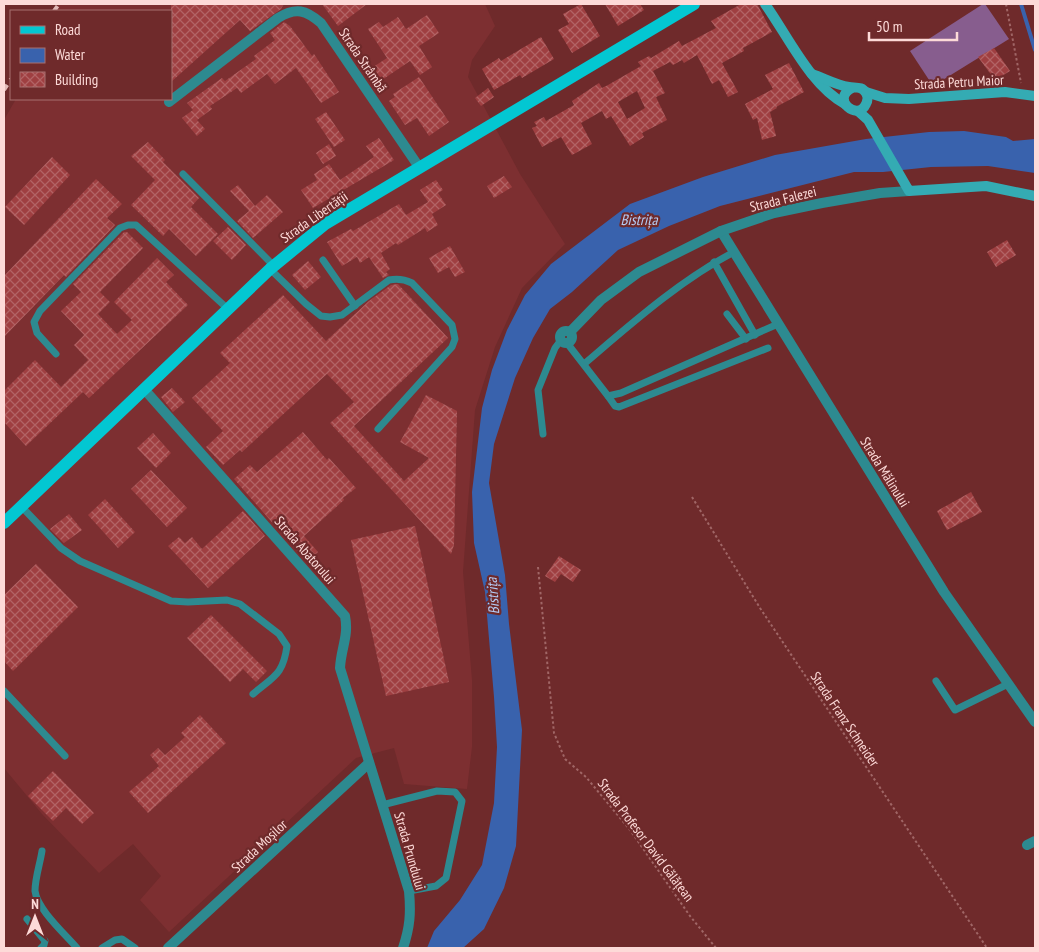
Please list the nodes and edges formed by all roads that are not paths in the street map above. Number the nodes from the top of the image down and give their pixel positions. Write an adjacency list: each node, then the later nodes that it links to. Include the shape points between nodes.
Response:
1 (694, 4): 13 (main road, Strada Libertății)
2 (764, 4): 3 (street)
3 (812, 74): 4 (street); 11 (street, via 832,97)
4 (852, 88): 5 (street, via 860,87); 11 (street, via 846,92)
5 (866, 92): 7 (street, Strada Petru Maior); 12 (street, via 868,96)
6 (1032, 96): 7 (street, Strada Petru Maior, via 993,93)
7 (885, 98): 12 (street, Strada Petru Maior)
8 (172, 100): 10 (street, Strada Strâmbă)
9 (172, 100): 13 (street, Strada Strâmbă, via 286,12 300,10 310,13 321,23)
10 (169, 102)
11 (845, 104): 12 (street, via 850,110)
12 (863, 107): 15 (street)
13 (419, 167): 21 (main road, Strada Libertății, via 325,224)
14 (183, 174): 21 (lane)
15 (908, 191): 16 (street, Strada Falezei, via 986,186); 17 (street, Strada Falezei, via 880,193 774,213)
16 (1035, 196)
17 (721, 230): 18 (street, Strada Mălinului); 27 (street, Strada Falezei, via 639,272 601,300)
18 (734, 252): 20 (lane); 25 (street, Strada Mălinului)
19 (323, 260): 22 (lane)
20 (714, 262): 26 (lane); 31 (lane, via 646,312)
21 (272, 267): 22 (lane, via 321,316 342,315); 23 (main road, Strada Libertății)
22 (355, 306): 34 (lane, via 389,280 404,279 412,283 454,331 452,348)
23 (228, 309): 30 (lane, via 136,225 128,225 120,228 40,311 34,322 37,333); 32 (main road, Strada Libertății)
24 (727, 314): 28 (lane)
25 (778, 324): 26 (lane); 39 (street, Strada Mălinului, via 939,584)
26 (754, 335): 28 (lane)
27 (567, 339): 31 (lane); 35 (lane, via 555,348 538,390)
28 (746, 339): 33 (lane)
29 (768, 348): 33 (lane, via 619,407)
30 (56, 354)
31 (584, 364): 33 (lane)
32 (144, 389): 36 (main road, Strada Libertății); 44 (street, Strada Abatorului, via 345,616 347,627 340,668)
33 (608, 396)
34 (378, 429)
35 (543, 434)
36 (22, 506): 37 (main road, Strada Libertății); 41 (lane, via 61,548 80,561 171,601 227,600 240,604 279,634 287,646 281,671)
37 (4, 523)
38 (936, 680): 39 (lane, via 955,710)
39 (1008, 684): 42 (street, Strada Mălinului)
40 (4, 691): 43 (lane)
41 (253, 694)
42 (1035, 722)
43 (65, 756)
44 (369, 763): 45 (street, Strada Prundului); 49 (street, Strada Moșilor)
45 (382, 805): 47 (street, Strada Prundului); 47 (lane, via 437,790 455,792 462,801 446,878 436,886)
46 (42, 851): 51 (lane, via 35,889 37,899)
47 (408, 891): 54 (street, Strada Prundului, via 411,915)
48 (27, 919): 50 (lane, via 45,941)
49 (175, 946)
50 (41, 948)
51 (77, 948)
52 (102, 948): 53 (lane, via 122,939)
53 (135, 948)
54 (403, 948)

